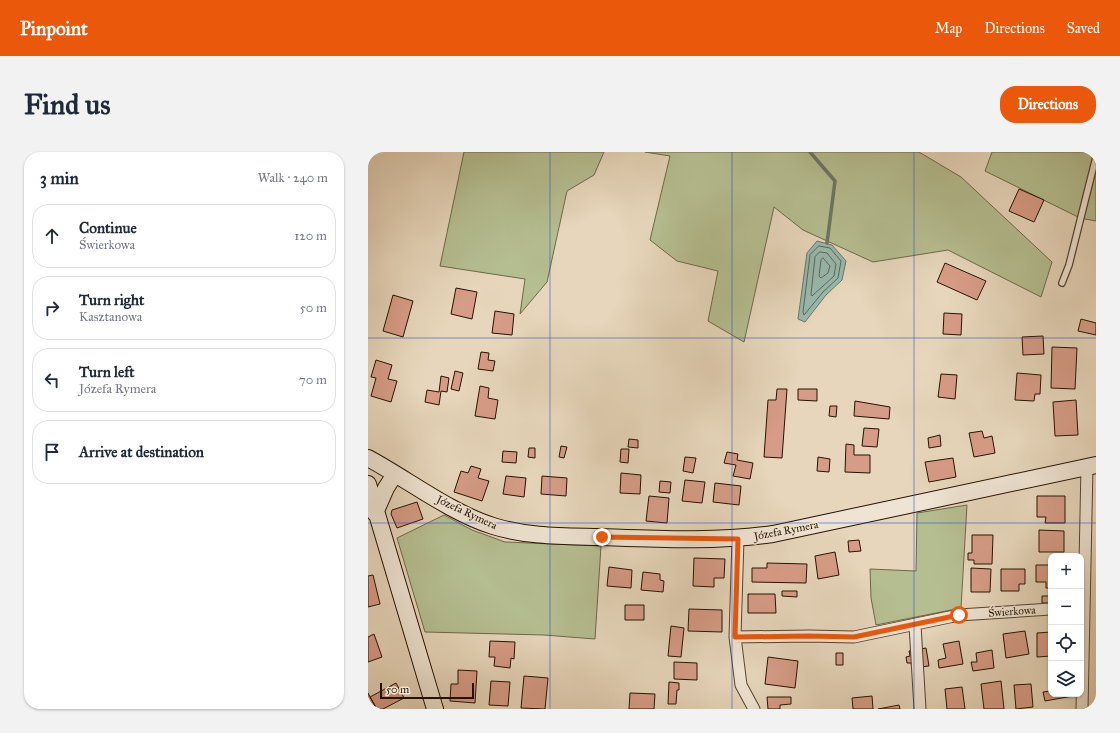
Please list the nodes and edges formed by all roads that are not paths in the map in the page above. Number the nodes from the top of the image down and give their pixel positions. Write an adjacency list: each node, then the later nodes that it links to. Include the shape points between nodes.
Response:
1 (1096, 157): 2 (lane, via 1069,265)
2 (1062, 283)
3 (369, 464): 5 (street, Józefa Rymera)
4 (1092, 466): 8 (street, Józefa Rymera, via 773,534); 9 (street)
5 (395, 474): 7 (street); 8 (street, Józefa Rymera, via 491,526 514,532 646,539)
6 (368, 484): 7 (street)
7 (375, 513): 14 (street)
8 (738, 539): 13 (street)
9 (1084, 591)
10 (1048, 609): 11 (street, Świerkowa, via 959,615)
11 (915, 625): 13 (street, Świerkowa, via 854,637); 16 (street)
12 (1083, 625): 17 (street)
13 (735, 637): 15 (street, via 741,685)
14 (435, 709)
15 (754, 709)
16 (920, 709)
17 (1082, 709)

